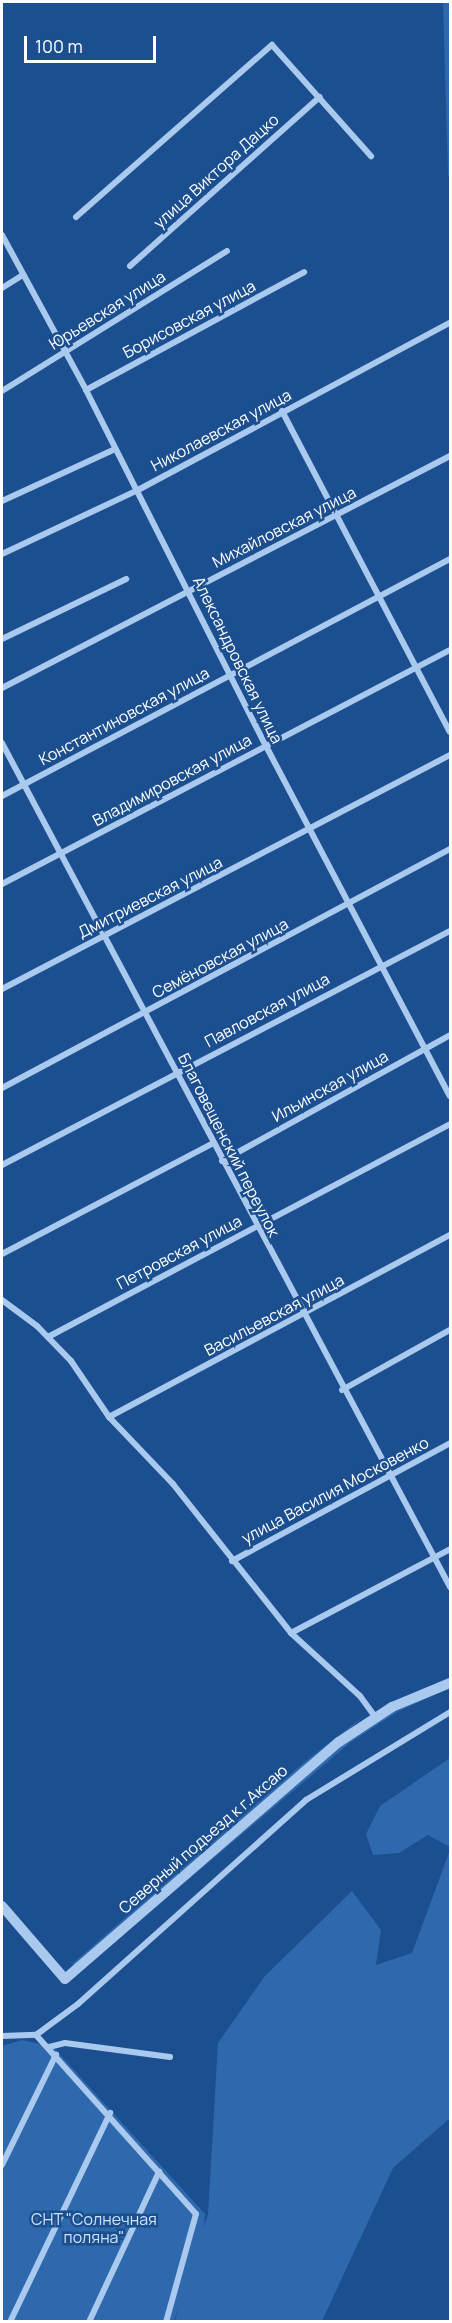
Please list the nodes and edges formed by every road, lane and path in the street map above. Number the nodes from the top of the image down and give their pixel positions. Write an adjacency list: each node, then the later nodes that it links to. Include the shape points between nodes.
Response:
1 (320, 97): 2 (street); 3 (street, via 272,45); 6 (street, улица Виктора Дацко)
2 (371, 156)
3 (76, 217)
4 (2, 235): 8 (street, Александровская улица)
5 (227, 251): 11 (street, Юрьевская улица)
6 (130, 266)
7 (304, 272): 12 (street, Борисовская улица)
8 (23, 275): 9 (street); 11 (street, Александровская улица)
9 (2, 288)
10 (450, 323): 14 (street, Николаевская улица)
11 (66, 353): 12 (street, Александровская улица); 13 (street, Юрьевская улица)
12 (86, 390): 15 (street, Александровская улица)
13 (2, 391)
14 (282, 411): 17 (street, Николаевская улица); 19 (street)
15 (115, 449): 17 (street, Александровская улица); 18 (street)
16 (450, 456): 19 (street, Михайловская улица)
17 (138, 490): 20 (street, Николаевская улица); 23 (street, Александровская улица)
18 (2, 501)
19 (338, 516): 23 (street, Михайловская улица); 24 (street)
20 (2, 554)
21 (450, 559): 24 (street, Константиновская улица)
22 (126, 579): 25 (street)
23 (189, 590): 28 (street, Александровская улица); 29 (street, Михайловская улица)
24 (380, 595): 27 (street); 28 (street, Константиновская улица)
25 (2, 639)
26 (450, 650): 27 (street, Владимировская улица)
27 (417, 667): 30 (street); 32 (street, Владимировская улица)
28 (229, 675): 32 (street, Александровская улица); 34 (street, Константиновская улица)
29 (2, 688)
30 (450, 732)
31 (2, 743): 34 (street, Благовещенский переулок)
32 (266, 746): 36 (street, Александровская улица); 38 (street, Владимировская улица)
33 (450, 755): 36 (street, Дмитриевская улица)
34 (24, 784): 35 (street, Константиновская улица); 38 (street, Благовещенский переулок)
35 (2, 796)
36 (311, 831): 40 (street, Александровская улица); 42 (street, Дмитриевская улица)
37 (450, 849): 40 (street, Семёновская улица)
38 (61, 853): 39 (street, Владимировская улица); 42 (street, Благовещенский переулок)
39 (2, 884)
40 (349, 903): 43 (street, Александровская улица); 45 (street, Семёновская улица)
41 (450, 931): 43 (street, Павловская улица)
42 (104, 935): 44 (street, Дмитриевская улица); 45 (street, Благовещенский переулок)
43 (381, 966): 47 (street, Александровская улица); 48 (street, Павловская улица)
44 (2, 989)
45 (146, 1014): 48 (street, Благовещенский переулок); 49 (street, Семёновская улица)
46 (450, 1035): 47 (street, Ильинская улица)
47 (426, 1048): 50 (street, Александровская улица); 53 (street, Ильинская улица)
48 (177, 1072): 52 (street, Благовещенский переулок); 54 (street, Павловская улица)
49 (2, 1088)
50 (450, 1096)
51 (450, 1124): 55 (street, Петровская улица)
52 (213, 1143): 53 (street, Благовещенский переулок); 57 (street)
53 (222, 1161): 55 (street, Благовещенский переулок)
54 (2, 1164)
55 (256, 1227): 59 (street, Благовещенский переулок); 61 (street, Петровская улица)
56 (450, 1235): 59 (street, Васильевская улица)
57 (2, 1254)
58 (2, 1300): 61 (street)
59 (303, 1315): 62 (street, Благовещенский переулок); 63 (street, Васильевская улица)
60 (450, 1330): 62 (street)
61 (48, 1337): 63 (street)
62 (342, 1390): 65 (street, Благовещенский переулок)
63 (109, 1417): 68 (street, via 173,1484)
64 (450, 1443): 65 (street, улица Василия Московенко)
65 (392, 1477): 67 (street, Благовещенский переулок); 68 (street, улица Василия Московенко)
66 (450, 1549): 67 (street)
67 (435, 1558): 69 (street, Благовещенский переулок); 70 (street)
68 (232, 1560): 70 (street)
69 (450, 1587)
70 (291, 1634): 73 (street, via 360,1696)
71 (450, 1683): 73 (street, Северный подъезд к г.Аксаю)
72 (450, 1712): 75 (street, via 306,1800 78,2004)
73 (375, 1717): 74 (street, Северный подъезд к г.Аксаю, via 321,1756 65,1979)
74 (2, 1906)
75 (36, 2035): 76 (street); 77 (street)
76 (2, 2036)
77 (49, 2047): 78 (street); 79 (street, via 65,2043)
78 (56, 2055): 80 (street); 81 (street)
79 (170, 2057)
80 (110, 2113): 82 (street); 83 (street)
81 (2, 2165)
82 (159, 2172): 84 (street); 85 (street, via 196,2214)
83 (10, 2322)
84 (89, 2322)
85 (166, 2322)

